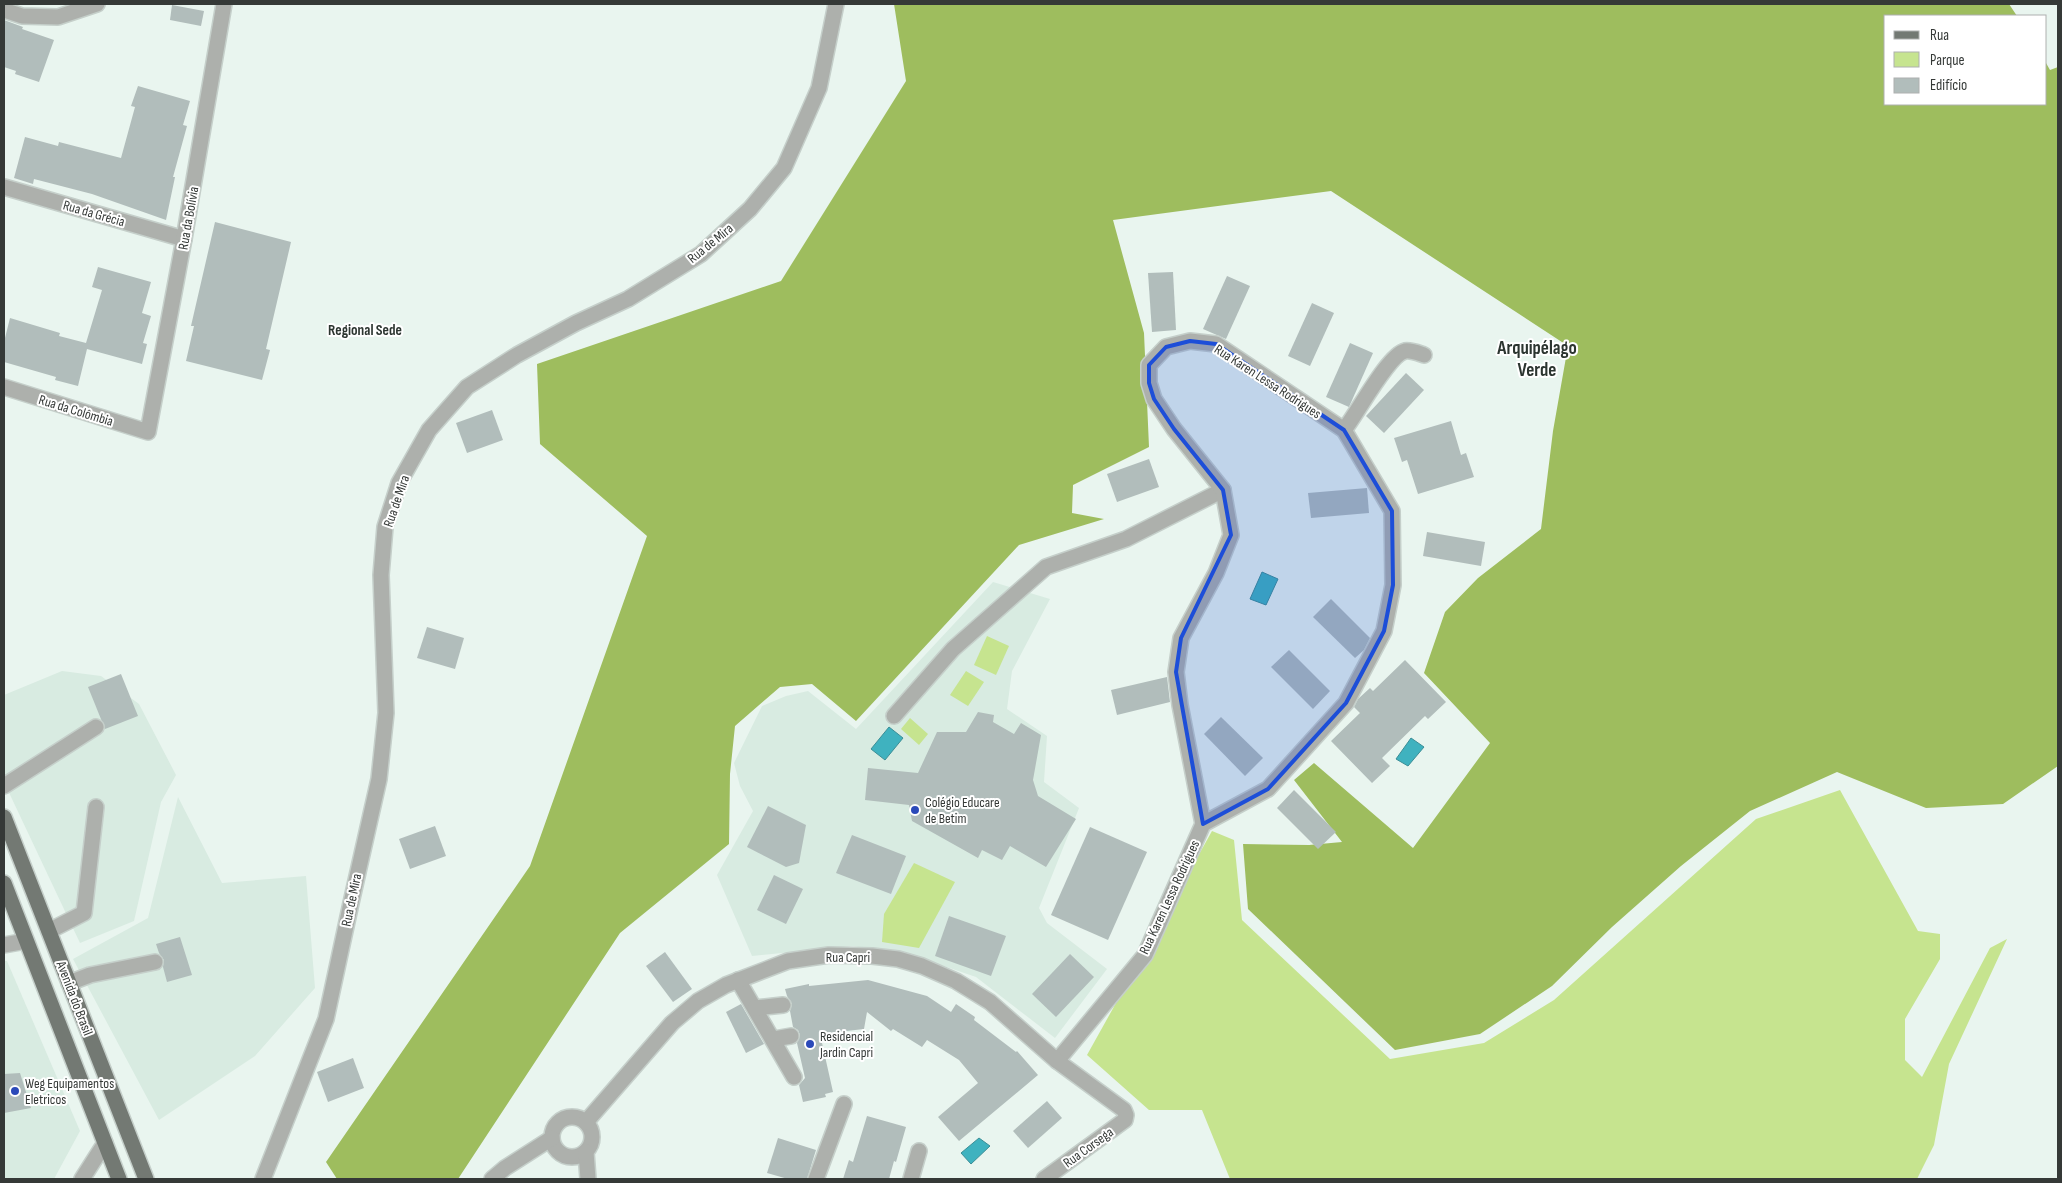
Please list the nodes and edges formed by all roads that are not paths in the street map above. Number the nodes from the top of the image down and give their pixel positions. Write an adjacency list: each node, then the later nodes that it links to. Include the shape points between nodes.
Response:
1 (97, 4): 4 (street, via 58,17 22,16)
2 (224, 4): 6 (street, Rua da Bolívia)
3 (836, 4): 41 (street, Rua de Mira, via 819,88 784,168 750,209 701,254 628,299 542,341 467,387 430,430 399,484 385,527 381,575 386,713 379,779 326,1019)
4 (4, 10)
5 (4, 187): 6 (street, Rua da Grécia)
6 (184, 238): 10 (street, Rua da Bolívia)
7 (1424, 355): 9 (street, via 1403,352 1388,364)
8 (4, 387): 10 (street, Rua da Colômbia)
9 (1344, 430): 11 (street, Rua Karen Lessa Rodrigues, via 1216,344 1190,341 1166,347 1149,365 1149,383 1154,399); 17 (street, Rua Karen Lessa Rodrigues, via 1392,511 1393,585 1384,631 1346,703 1268,789)
10 (148, 432)
11 (1223, 490): 12 (street, via 1126,539 1046,567 953,649); 17 (street, Rua Karen Lessa Rodrigues, via 1231,535 1216,573 1181,638 1176,672)
12 (894, 716)
13 (96, 727): 14 (street)
14 (4, 786)
15 (96, 807): 19 (street, via 84,913)
16 (4, 817): 19 (main road, Avenida do Brasil)
17 (1202, 824): 29 (street, Rua Karen Lessa Rodrigues, via 1145,955)
18 (4, 884): 20 (main road, Avenida do Brasil)
19 (49, 931): 24 (main road, Avenida do Brasil)
20 (26, 941): 21 (street); 35 (main road, Avenida do Brasil)
21 (4, 945)
22 (155, 962): 24 (street, via 90,975)
23 (738, 980): 26 (street); 29 (street, Rua Capri, via 788,961 829,956 898,959 956,981 990,1002); 33 (street, Rua Capri, via 698,1001 672,1023)
24 (69, 983): 40 (main road, Avenida do Brasil)
25 (783, 1005): 26 (street)
26 (755, 1008): 28 (street)
27 (791, 1036): 28 (street)
28 (774, 1039): 30 (street)
29 (1057, 1061): 32 (street, Rua Capri)
30 (794, 1077)
31 (844, 1104): 44 (street)
32 (1124, 1110): 46 (street, Rua Corsega, via 1125,1120)
33 (586, 1122): 34 (street, via 573,1116 561,1120 556,1124); 37 (street, via 592,1140)
34 (552, 1138): 37 (street, via 554,1146 564,1156 575,1157); 42 (street)
35 (105, 1143): 38 (street); 39 (main road, Avenida do Brasil)
36 (919, 1151): 45 (street)
37 (586, 1152): 43 (street)
38 (82, 1179)
39 (118, 1179)
40 (146, 1179)
41 (263, 1179)
42 (492, 1179)
43 (588, 1179)
44 (816, 1179)
45 (911, 1179)
46 (1044, 1179)

